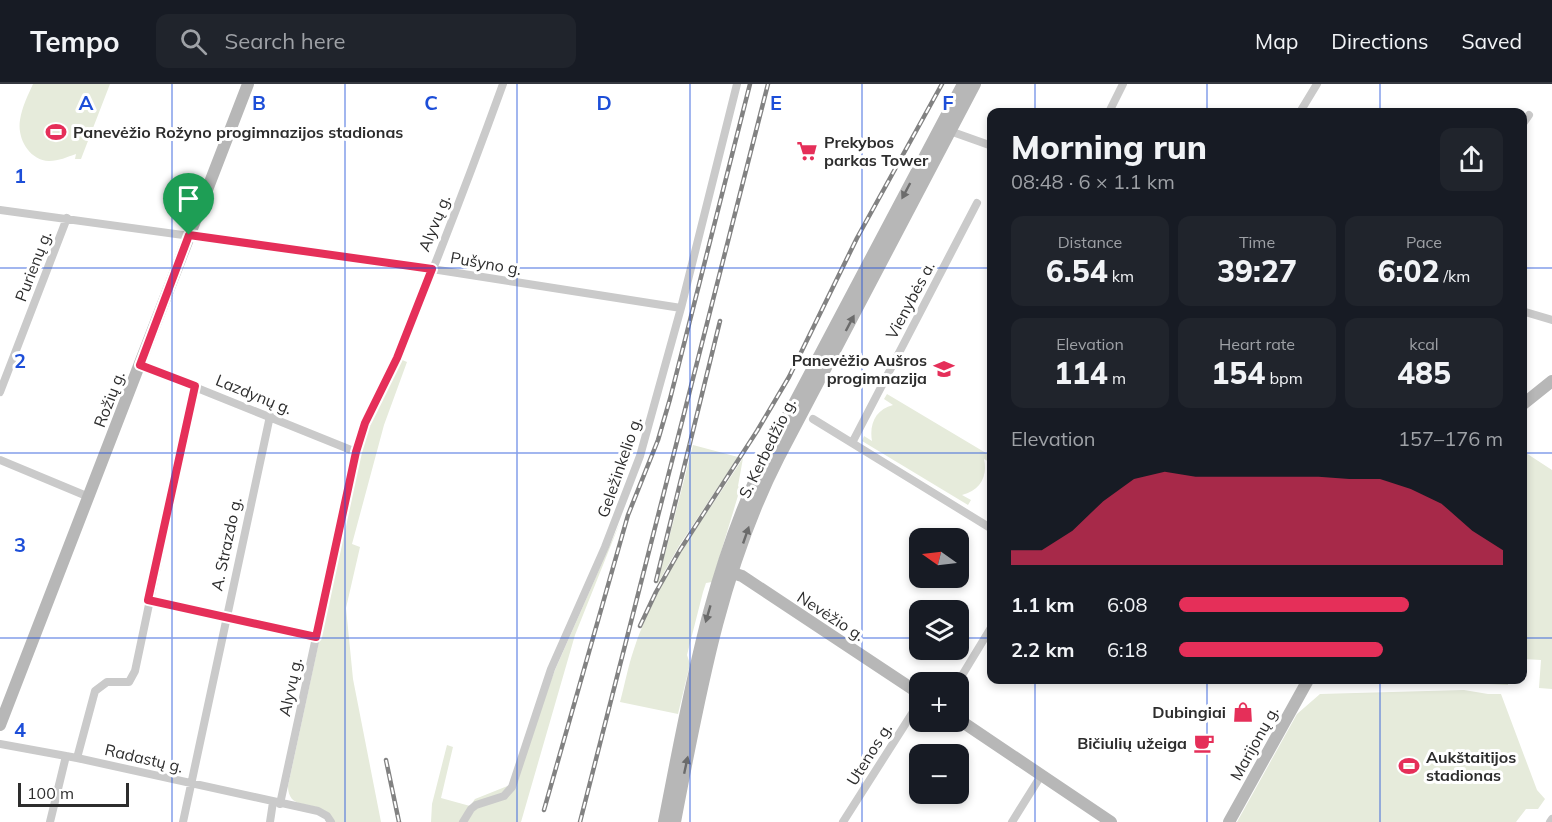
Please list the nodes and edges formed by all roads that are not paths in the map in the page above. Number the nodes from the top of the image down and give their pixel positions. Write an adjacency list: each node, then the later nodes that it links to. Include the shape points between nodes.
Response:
1 (248, 84): 17 (main road, Rožių g.)
2 (503, 84): 18 (street, Alyvų g.)
3 (737, 84): 19 (street, Geležinkelio g.)
4 (963, 84): 12 (main road, S. Kerbedžio g.)
5 (975, 84): 12 (main road, S. Kerbedžio g.)
6 (1123, 84): 8 (street)
7 (1317, 84): 9 (street)
8 (1111, 108)
9 (1302, 108)
10 (1529, 114): 11 (street)
11 (1527, 117)
12 (945, 129): 13 (street); 34 (main road, S. Kerbedžio g., via 760,470 740,517)
13 (987, 144)
14 (977, 203): 29 (street, Vienybės a.)
15 (0, 210): 16 (street, Pušyno g.)
16 (67, 218): 17 (street, Pušyno g.); 25 (street, Purienų g.)
17 (189, 235): 18 (street, Pušyno g.); 22 (main road, Rožių g.)
18 (432, 269): 19 (street, Pušyno g.); 30 (street, Alyvų g.)
19 (681, 308): 55 (street, Geležinkelio g., via 640,456 551,669 512,787 504,796 476,805)
20 (1527, 312): 21 (street)
21 (1552, 320)
22 (140, 365): 24 (street, Lazdynų g.); 32 (main road, Rožių g.)
23 (1552, 381): 26 (main road)
24 (195, 386): 27 (street, Lazdynų g.); 35 (street)
25 (0, 392)
26 (1527, 401)
27 (270, 416): 30 (street, Lazdynų g.); 36 (street, A. Strazdo g.)
28 (813, 419): 29 (street)
29 (852, 443): 33 (street)
30 (356, 452): 38 (street, Alyvų g.)
31 (0, 460): 32 (street)
32 (88, 497): 43 (main road, Rožių g.)
33 (987, 526)
34 (727, 571): 41 (main road, Nevėžio g., via 742,576); 56 (main road, S. Kerbedžio g., one-way to 56, via 701,642); 57 (main road, S. Kerbedžio g., one-way to 34)
35 (148, 600): 36 (street); 47 (street, via 135,671 129,682 107,682 95,691)
36 (226, 616): 38 (street); 49 (street, A. Strazdo g.)
37 (987, 634): 39 (street)
38 (316, 637): 50 (street, Alyvų g.)
39 (964, 672)
40 (1306, 684): 61 (main road, Marijonų g.)
41 (909, 687)
42 (909, 718): 58 (street, Utenos g.)
43 (0, 725)
44 (969, 726): 48 (main road)
45 (0, 744): 46 (street, Radastų g.)
46 (66, 756): 47 (street, Radastų g.); 51 (street)
47 (77, 758): 49 (street, Radastų g.)
48 (1042, 774): 59 (street); 60 (main road)
49 (191, 784): 50 (street, Radastų g.); 52 (street, A. Strazdo g.)
50 (277, 803): 53 (street, Alyvų g.); 54 (street, via 323,813)
51 (50, 822)
52 (183, 822)
53 (270, 822)
54 (331, 822)
55 (463, 822)
56 (664, 822)
57 (675, 822)
58 (843, 822)
59 (1012, 822)
60 (1111, 822)
61 (1229, 822)

